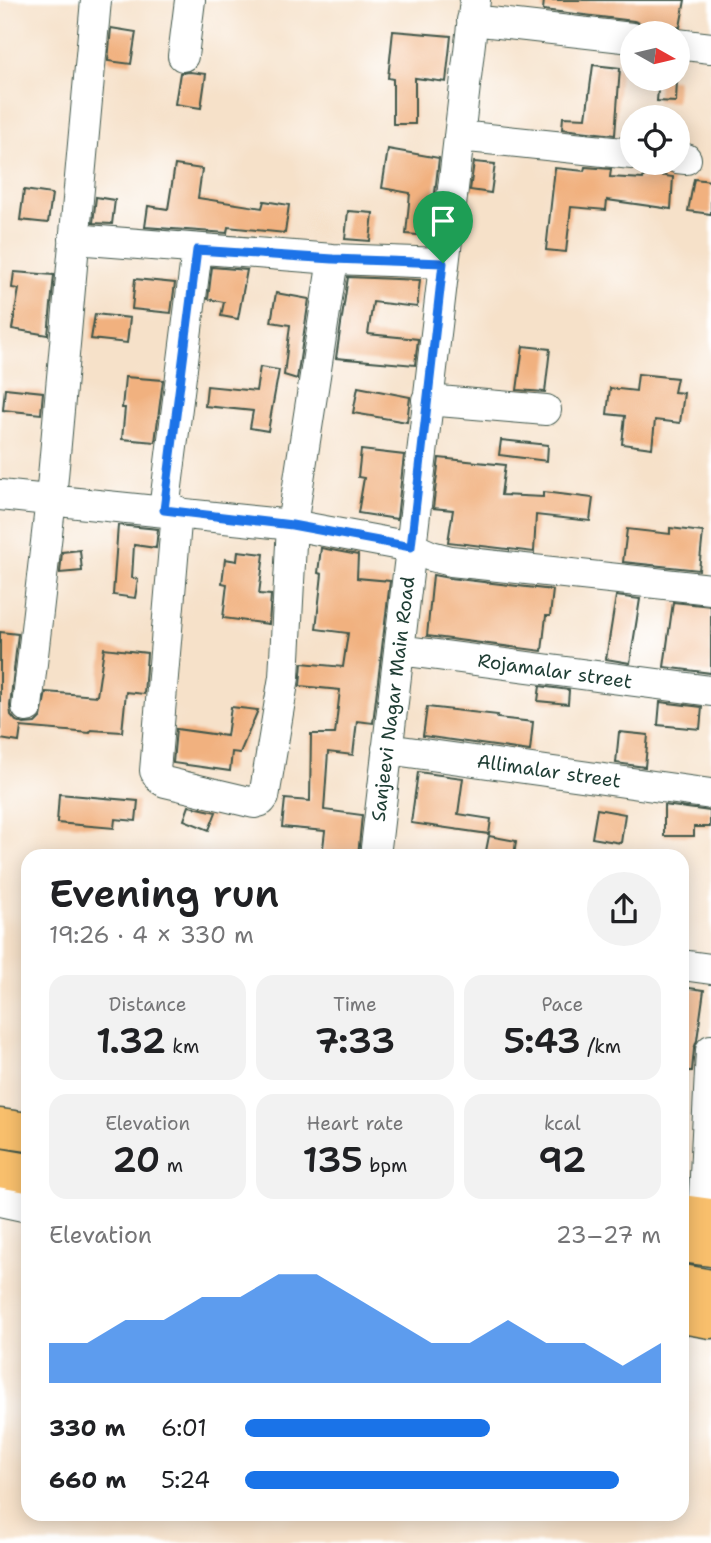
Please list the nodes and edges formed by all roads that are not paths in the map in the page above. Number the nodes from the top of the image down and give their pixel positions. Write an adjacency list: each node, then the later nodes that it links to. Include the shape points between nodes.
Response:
1 (96, 0): 10 (street)
2 (190, 0): 7 (street)
3 (473, 10): 4 (street); 8 (street, Sanjeevi Nagar Main Road)
4 (620, 36)
5 (690, 46): 6 (street)
6 (711, 48)
7 (183, 57)
8 (459, 136): 9 (street); 13 (street, Sanjeevi Nagar Main Road)
9 (620, 153)
10 (74, 239): 11 (street); 17 (street)
11 (197, 250): 12 (street); 18 (street)
12 (333, 259): 13 (street); 19 (street)
13 (443, 263): 14 (street, Sanjeevi Nagar Main Road)
14 (426, 400): 15 (street); 20 (street, Sanjeevi Nagar Main Road)
15 (546, 410)
16 (0, 495): 17 (street)
17 (51, 499): 18 (street); 24 (street)
18 (171, 511): 19 (street); 19 (street, via 155,771 165,782 254,803 264,797 280,712)
19 (292, 525): 20 (street)
20 (411, 547): 21 (street, via 452,561); 22 (street, Sanjeevi Nagar Main Road)
21 (711, 589)
22 (399, 650): 23 (street, Rojamalar street); 25 (street, Sanjeevi Nagar Main Road)
23 (711, 691)
24 (27, 707)
25 (387, 749): 26 (street, Allimalar street); 27 (street, Sanjeevi Nagar Main Road)
26 (711, 794)
27 (376, 849)
28 (689, 966): 29 (street)
29 (711, 969)
30 (711, 1050): 37 (street)
31 (0, 1128): 32 (main road)
32 (21, 1131)
33 (0, 1168): 34 (main road)
34 (21, 1172)
35 (0, 1201): 36 (street)
36 (21, 1205)
37 (698, 1228)
38 (689, 1285): 39 (main road)
39 (711, 1289)
40 (689, 1315): 41 (main road)
41 (711, 1320)

